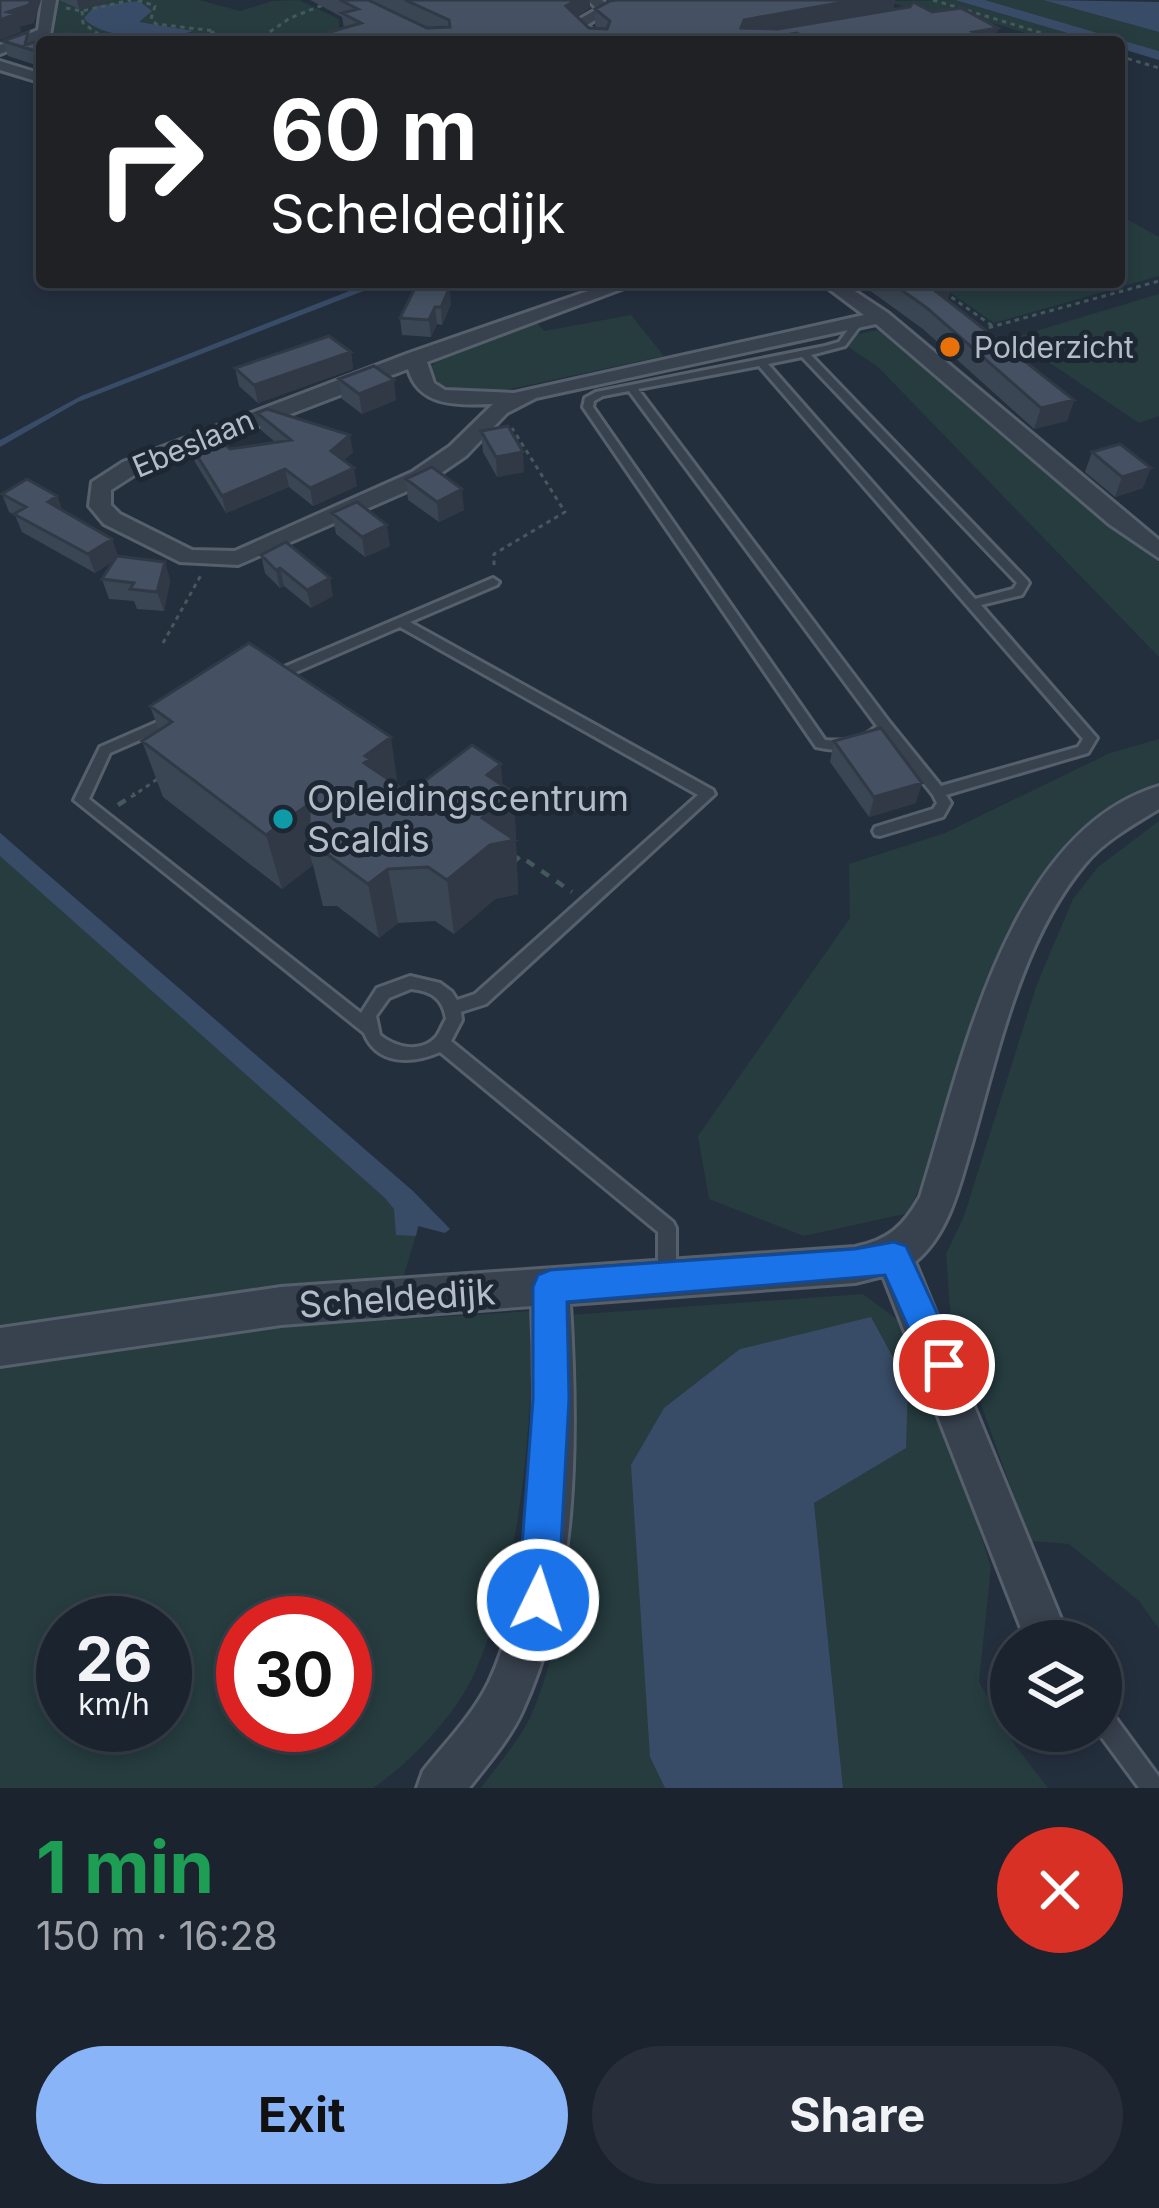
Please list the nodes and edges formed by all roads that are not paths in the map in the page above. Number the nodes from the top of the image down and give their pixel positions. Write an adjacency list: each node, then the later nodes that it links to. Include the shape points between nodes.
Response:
1 (49, 0): 4 (street, via 45,32)
2 (606, 7): 3 (street, via 578,22)
3 (593, 36)
4 (0, 50)
5 (0, 65): 6 (street)
6 (36, 77)
7 (614, 288): 12 (street, Ebeslaan)
8 (839, 288): 9 (street)
9 (881, 317): 10 (street); 16 (street)
10 (858, 322): 11 (lane, via 842,344); 15 (street)
11 (804, 353): 13 (lane); 18 (lane, via 1023,583 1018,592)
12 (416, 358): 15 (street, via 430,392); 15 (street, Ebeslaan, via 131,467 100,487 104,514 188,556 261,550 420,477)
13 (760, 362): 14 (lane); 18 (lane)
14 (632, 388): 22 (lane); 22 (lane, via 600,394 587,407 821,744 874,740)
15 (508, 404)
16 (1159, 551)
17 (493, 582): 19 (lane)
18 (975, 603): 23 (lane, via 1090,737 1083,751)
19 (400, 622): 20 (lane); 26 (lane, via 708,794 480,999)
20 (255, 685)
21 (193, 712): 27 (lane, via 105,750 81,800)
22 (885, 726): 23 (lane)
23 (938, 792): 25 (lane, via 938,813)
24 (1159, 796): 29 (street, via 1077,854 1049,889 1011,975 936,1202 920,1235)
25 (880, 831)
26 (454, 1007): 27 (lane, via 437,988 410,982 374,1003); 28 (lane)
27 (368, 1028): 28 (lane, via 381,1046 404,1055)
28 (441, 1042): 30 (lane, via 667,1228)
29 (894, 1258): 30 (street, Scheldedijk); 33 (street, via 930,1329)
30 (667, 1278): 31 (street, Scheldedijk)
31 (550, 1287): 32 (street, Scheldedijk, via 281,1306); 35 (street, via 538,1600 505,1698)
32 (0, 1347)
33 (1039, 1620)
34 (1122, 1746): 36 (lane)
35 (440, 1788)
36 (1153, 1788)

